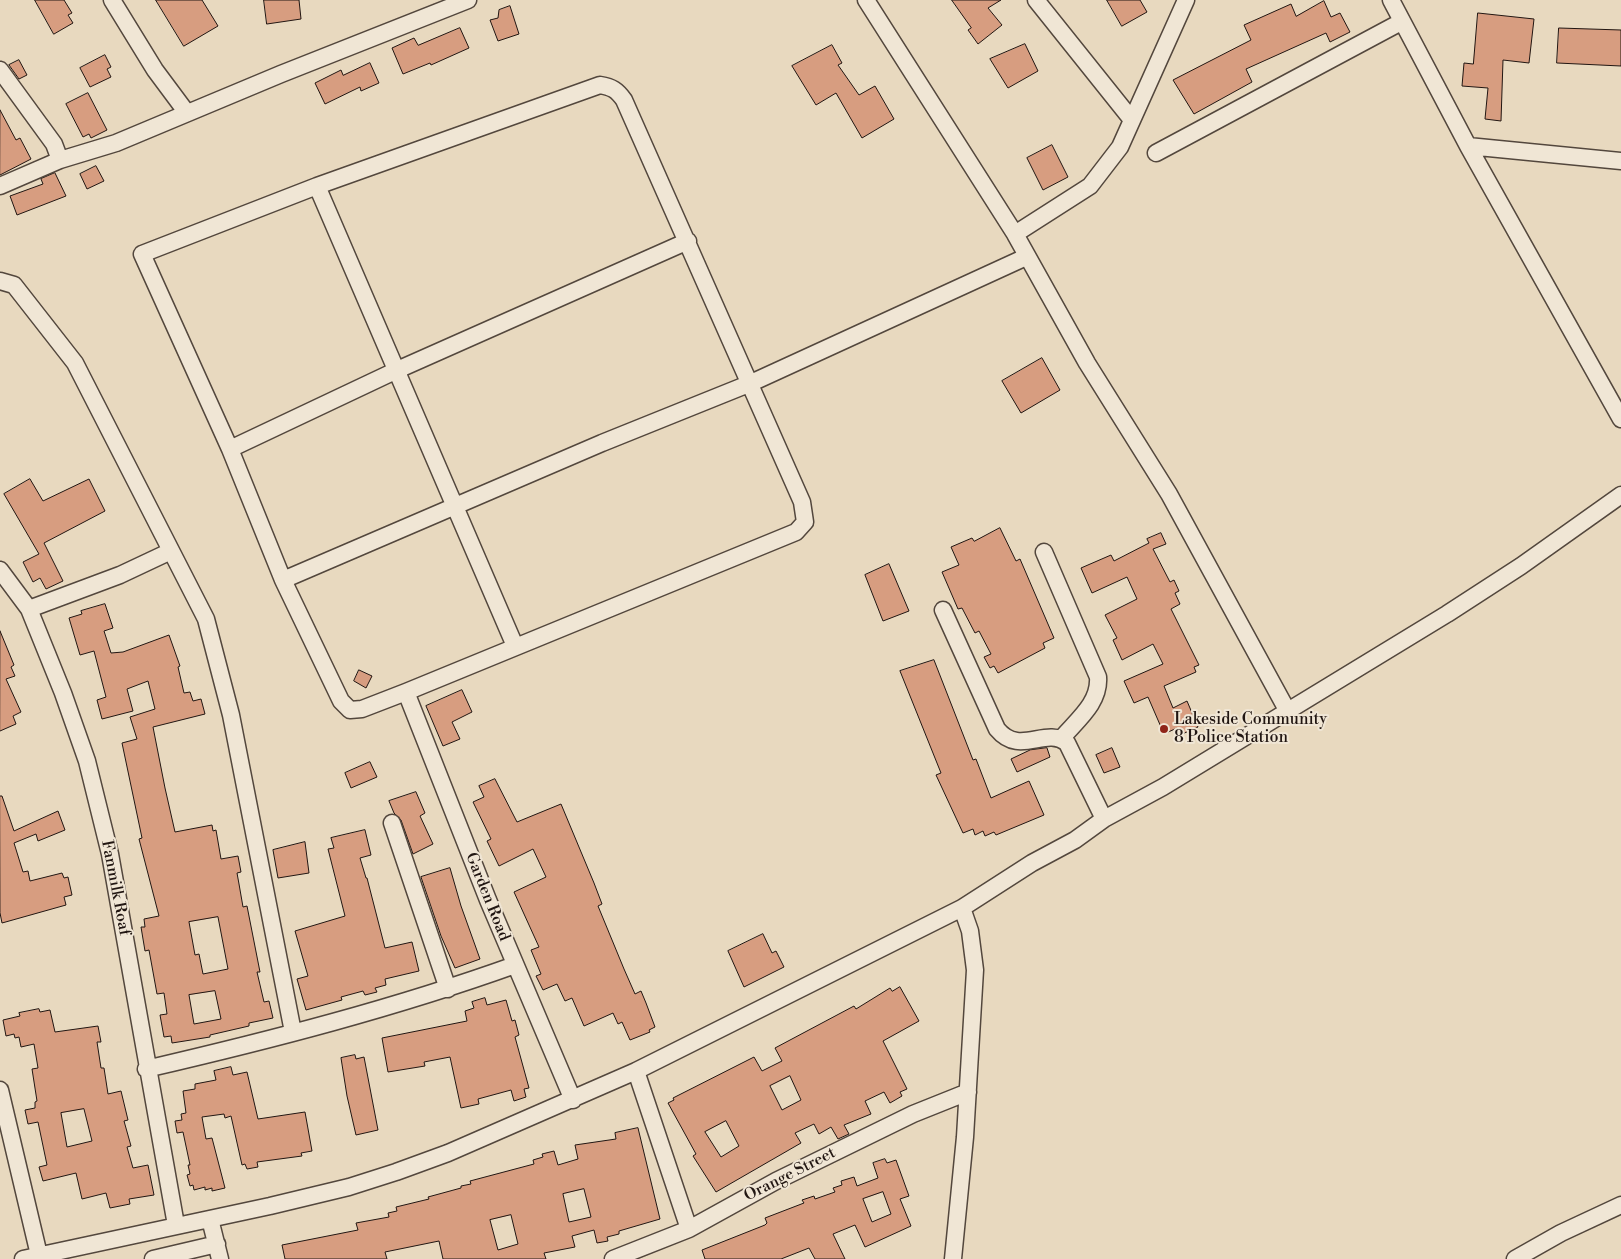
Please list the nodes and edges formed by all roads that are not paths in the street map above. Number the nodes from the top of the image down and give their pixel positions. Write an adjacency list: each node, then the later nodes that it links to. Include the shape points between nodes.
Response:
1 (112, 0): 9 (street, via 155,70)
2 (468, 0): 9 (street)
3 (866, 0): 17 (street)
4 (1036, 0): 10 (street)
5 (1186, 0): 10 (street)
6 (1391, 0): 7 (street)
7 (1401, 22): 11 (street); 12 (street)
8 (0, 70): 13 (street, via 54,144)
9 (187, 113): 13 (street, via 116,143)
10 (1132, 120): 17 (street, via 1120,147 1090,186)
11 (1468, 146): 14 (street); 23 (street)
12 (1156, 153)
13 (60, 160): 15 (street)
14 (1621, 161)
15 (0, 186)
16 (317, 186): 18 (street, via 600,86 609,86 624,100); 21 (street); 24 (street, via 142,254)
17 (1015, 234): 19 (street)
18 (688, 241): 21 (street); 22 (street)
19 (1026, 258): 22 (street); 35 (street, via 1087,363 1170,494)
20 (0, 281): 27 (street, via 14,285 75,364)
21 (396, 371): 24 (street); 26 (street)
22 (751, 383): 26 (street); 33 (street, via 802,502 805,522 796,532)
23 (1621, 419)
24 (230, 449): 30 (street)
25 (1621, 494): 35 (street, via 1448,614)
26 (455, 506): 30 (street); 33 (street)
27 (170, 551): 31 (street, via 120,575); 42 (street, via 206,619 231,715)
28 (1044, 552): 36 (street, via 1098,676 1096,698)
29 (0, 570): 31 (street, Fanmilk Roaf)
30 (283, 580): 34 (street, via 341,701 350,710 362,709)
31 (29, 609): 43 (street, Fanmilk Roaf, via 87,761 110,854)
32 (943, 610): 36 (street, via 1002,736 1018,742)
33 (515, 646): 34 (street)
34 (406, 692): 40 (street, Garden Road)
35 (1287, 710): 37 (street)
36 (1061, 739): 37 (street, via 1070,749)
37 (1104, 819): 39 (street)
38 (392, 823): 41 (street)
39 (962, 908): 44 (street); 46 (street, via 975,955)
40 (515, 964): 41 (street); 47 (street, Garden Road)
41 (448, 989): 42 (street)
42 (293, 1032): 43 (street)
43 (146, 1069): 50 (street, Fanmilk Roaf)
44 (636, 1071): 47 (street); 51 (street)
45 (0, 1090): 53 (street)
46 (968, 1092): 51 (street, Orange Street, via 913,1114 776,1181); 57 (street)
47 (573, 1100): 49 (street, via 396,1172 349,1187)
48 (1621, 1205): 58 (street)
49 (210, 1219): 50 (street); 52 (street)
50 (176, 1225): 53 (street)
51 (688, 1229): 56 (street, Orange Street)
52 (219, 1252): 55 (street)
53 (39, 1255): 54 (street)
54 (23, 1259)
55 (153, 1259)
56 (613, 1259)
57 (953, 1259)
58 (1515, 1259)

